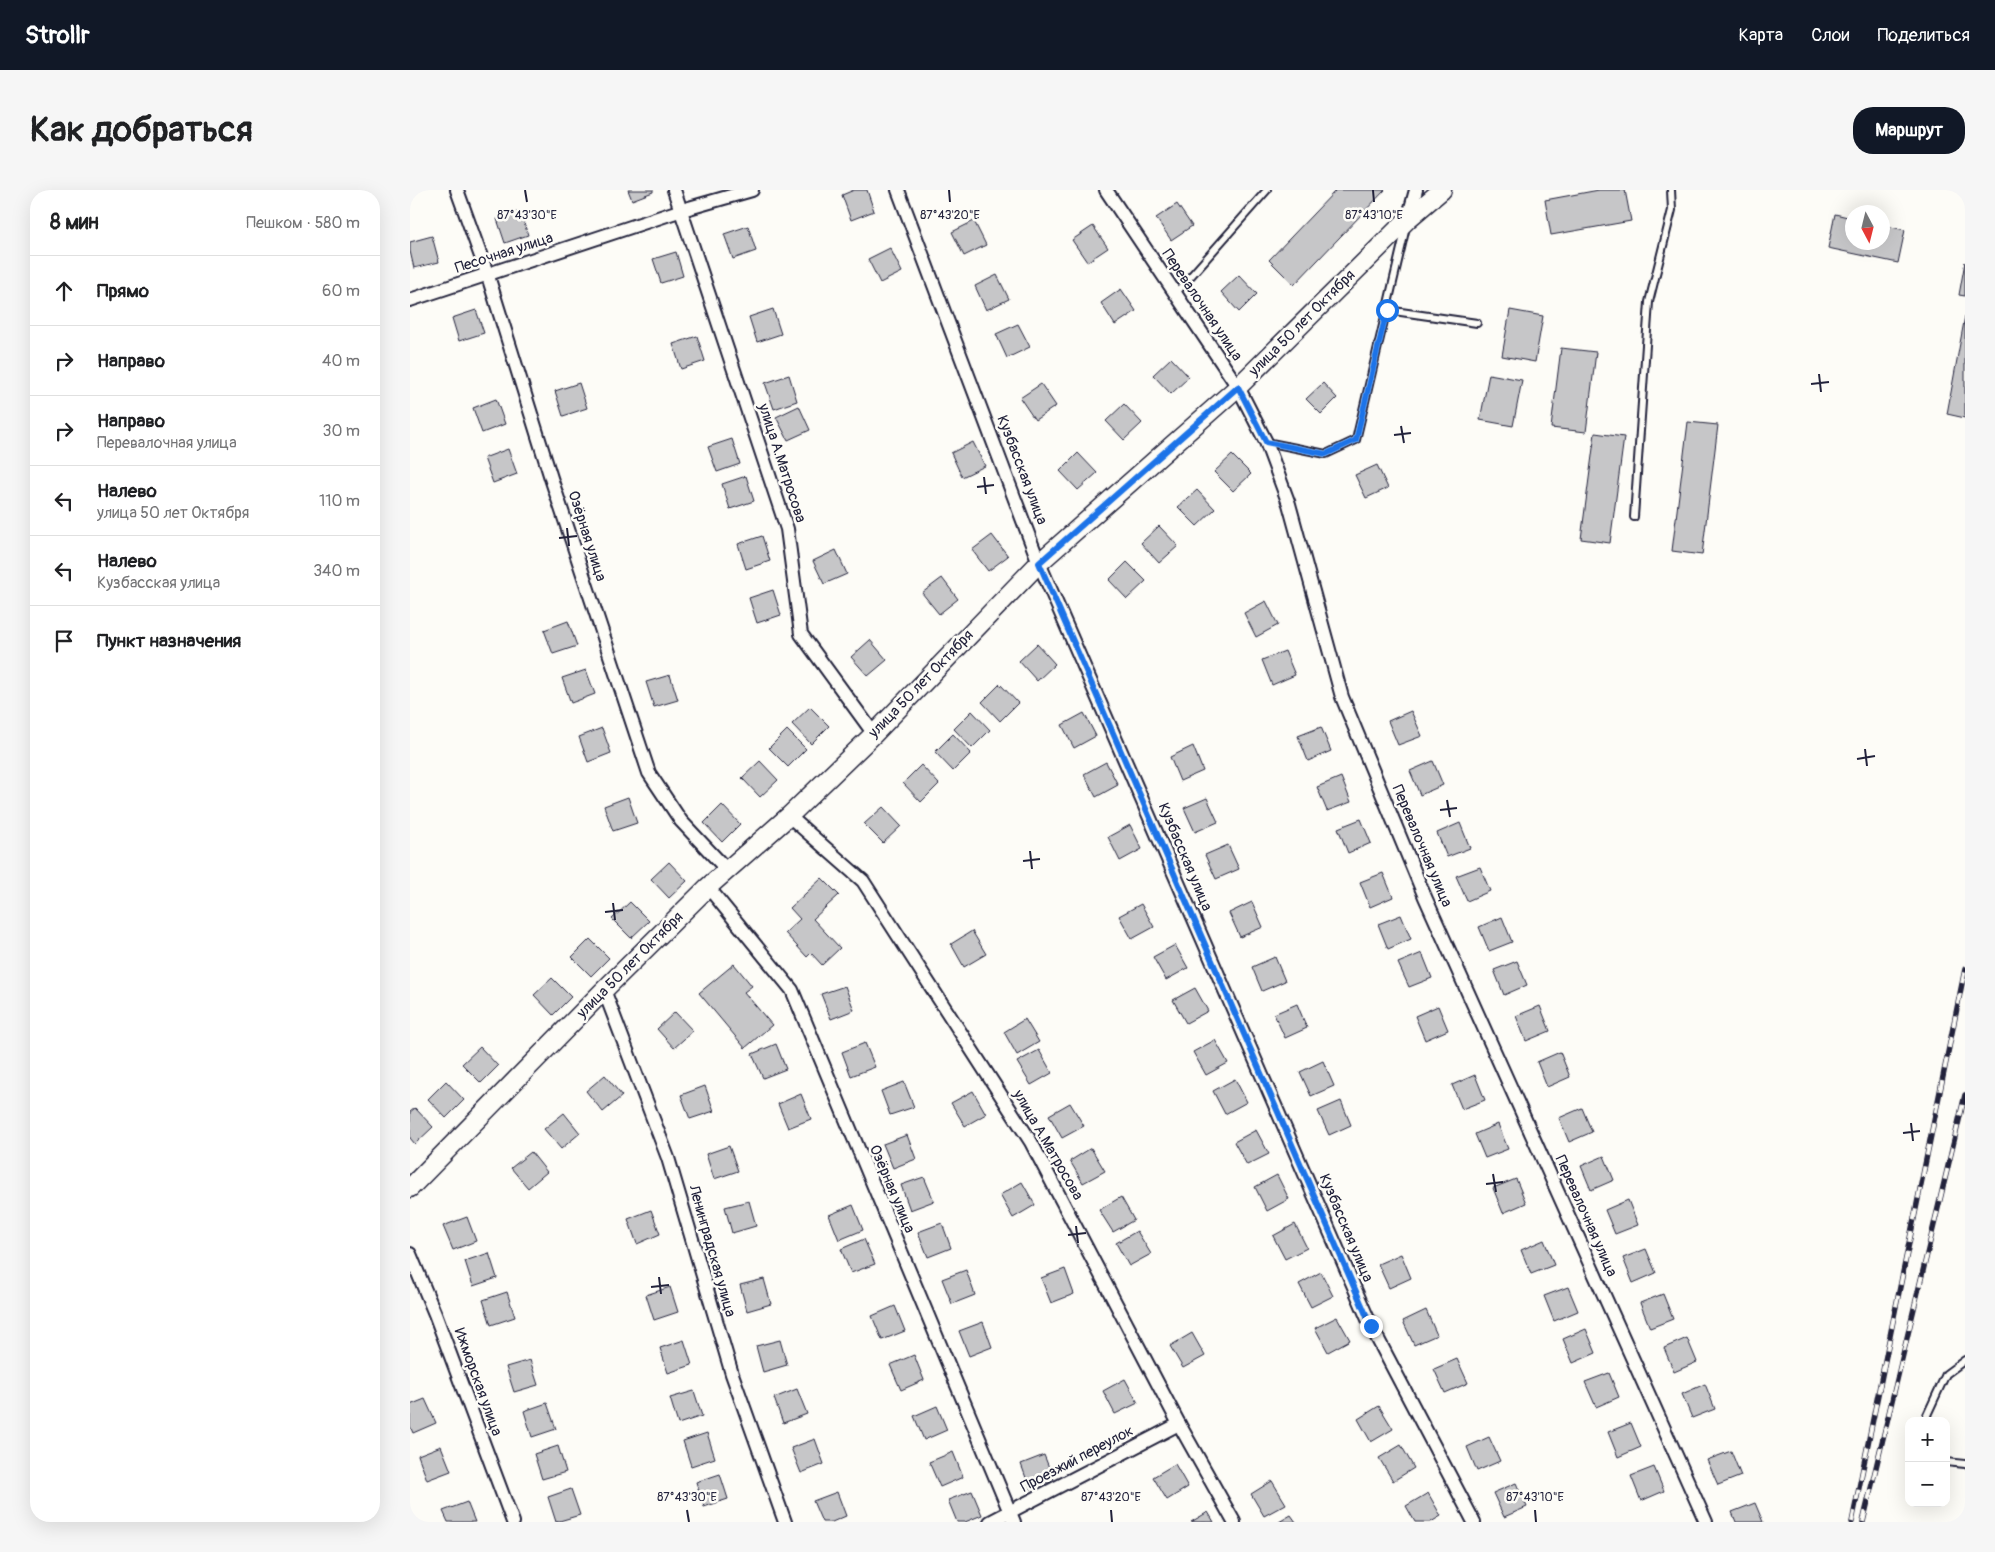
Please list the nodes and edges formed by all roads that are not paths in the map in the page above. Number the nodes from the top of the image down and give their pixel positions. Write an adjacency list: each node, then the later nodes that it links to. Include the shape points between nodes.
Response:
1 (457, 190): 12 (street, Озёрная улица)
2 (674, 190): 10 (street, улица А.Матросова)
3 (752, 190): 10 (street, Песочная улица)
4 (898, 190): 20 (street, Кузбасская улица)
5 (1106, 190): 13 (street, Перевалочная улица)
6 (1267, 190): 13 (lane)
7 (1416, 190): 11 (street)
8 (1442, 190): 11 (main road, улица 50 лет Октября)
9 (1671, 190): 19 (lane, via 1672,210 1649,302)
10 (682, 210): 12 (street, Песочная улица); 21 (street, улица А.Матросова, via 787,529 801,634)
11 (1408, 219): 15 (lane); 17 (main road, улица 50 лет Октября)
12 (488, 276): 14 (street, Песочная улица); 23 (street, Озёрная улица, via 649,773 681,821)
13 (1175, 294): 17 (street, Перевалочная улица)
14 (410, 300)
15 (1387, 310): 16 (lane); 18 (lane, via 1356,440 1326,454)
16 (1477, 323)
17 (1238, 387): 18 (street, Перевалочная улица); 20 (main road, улица 50 лет Октября)
18 (1266, 442): 39 (street, Перевалочная улица, via 1289,504 1342,697 1425,897)
19 (1634, 517)
20 (1039, 563): 21 (main road, улица 50 лет Октября); 38 (street, Кузбасская улица, via 1371,1326)
21 (874, 734): 22 (main road, улица 50 лет Октября)
22 (788, 816): 23 (main road, улица 50 лет Октября); 30 (street, улица А.Матросова, via 863,881 1031,1142)
23 (728, 870): 24 (main road, улица 50 лет Октября)
24 (708, 887): 25 (main road, улица 50 лет Октября); 33 (street, Озёрная улица, via 792,990)
25 (604, 990): 26 (main road, улица 50 лет Октября); 35 (street, Ленинградская улица, via 668,1158 732,1374)
26 (410, 1188)
27 (410, 1254): 34 (street, Ижморская улица)
28 (1965, 1360): 29 (lane, via 1946,1374)
29 (1927, 1417)
30 (1179, 1424): 33 (street, Проезжий переулок); 37 (street, улица А.Матросова)
31 (1950, 1462): 32 (lane)
32 (1965, 1464)
33 (1012, 1517): 36 (street, Проезжий переулок)
34 (513, 1522)
35 (785, 1522)
36 (990, 1522)
37 (1234, 1522)
38 (1474, 1522)
39 (1706, 1522)

